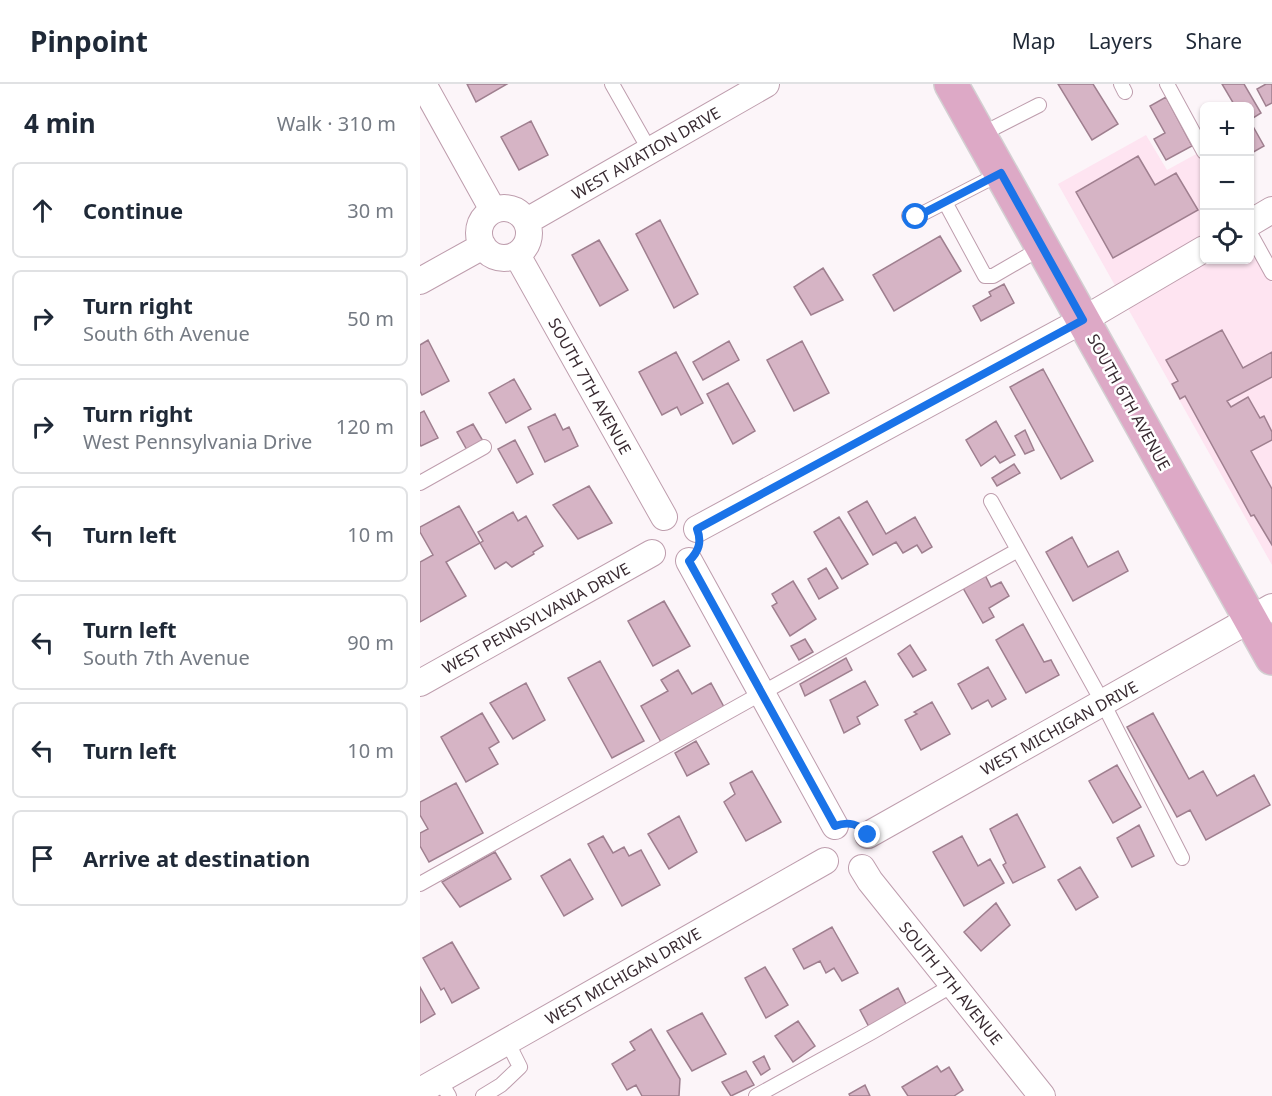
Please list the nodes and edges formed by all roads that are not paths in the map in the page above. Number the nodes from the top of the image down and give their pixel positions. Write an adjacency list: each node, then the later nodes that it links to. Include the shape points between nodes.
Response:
1 (423, 84): 12 (street)
2 (612, 84): 9 (lane)
3 (1167, 84): 8 (lane)
4 (760, 85): 9 (street, WEST AVIATION DRIVE)
5 (958, 89): 7 (main road, SOUTH 6TH AVENUE)
6 (1039, 105): 7 (lane)
7 (980, 135): 10 (main road, SOUTH 6TH AVENUE)
8 (1200, 145)
9 (650, 151): 15 (street, WEST AVIATION DRIVE)
10 (1001, 173): 11 (lane); 19 (main road, SOUTH 6TH AVENUE)
11 (945, 202): 14 (lane, via 916,217); 19 (lane, via 985,276 993,276)
12 (493, 210): 15 (street, via 514,210); 18 (street, via 480,226)
13 (1272, 210): 16 (street)
14 (909, 216)
15 (527, 221): 21 (street, via 528,240)
16 (1254, 221)
17 (1254, 240): 22 (lane)
18 (483, 246): 21 (street, via 501,258); 23 (street)
19 (1043, 247): 24 (main road, SOUTH 6TH AVENUE)
20 (1200, 251): 24 (street)
21 (517, 255): 28 (street, SOUTH 7TH AVENUE)
22 (1272, 273)
23 (420, 281)
24 (1083, 320): 29 (street); 33 (main road, SOUTH 6TH AVENUE)
25 (484, 447): 26 (lane)
26 (420, 483)
27 (991, 501): 30 (lane)
28 (664, 517): 29 (street, via 679,515 693,522); 31 (street, via 652,529)
29 (697, 529): 32 (street, via 698,550)
30 (1018, 550): 36 (lane); 37 (lane)
31 (652, 553): 32 (street, via 673,565); 35 (street, WEST PENNSYLVANIA DRIVE)
32 (689, 561): 36 (street)
33 (1261, 614): 34 (main road, SOUTH 6TH AVENUE); 37 (street, WEST MICHIGAN DRIVE)
34 (1272, 658)
35 (420, 683)
36 (762, 693): 38 (street); 43 (lane)
37 (1103, 703): 39 (street, WEST MICHIGAN DRIVE); 40 (lane)
38 (835, 826): 39 (street, via 852,824); 41 (street, via 823,839)
39 (868, 835): 42 (street, via 871,855)
40 (1182, 858)
41 (825, 861): 42 (street, via 844,873); 45 (street, WEST MICHIGAN DRIVE)
42 (861, 868): 44 (street, SOUTH 7TH AVENUE)
43 (420, 884)
44 (953, 986): 48 (lane); 49 (street, SOUTH 7TH AVENUE)
45 (507, 1041): 46 (street, WEST MICHIGAN DRIVE); 47 (lane, via 520,1067)
46 (436, 1089)
47 (483, 1096)
48 (756, 1096)
49 (1042, 1096)

